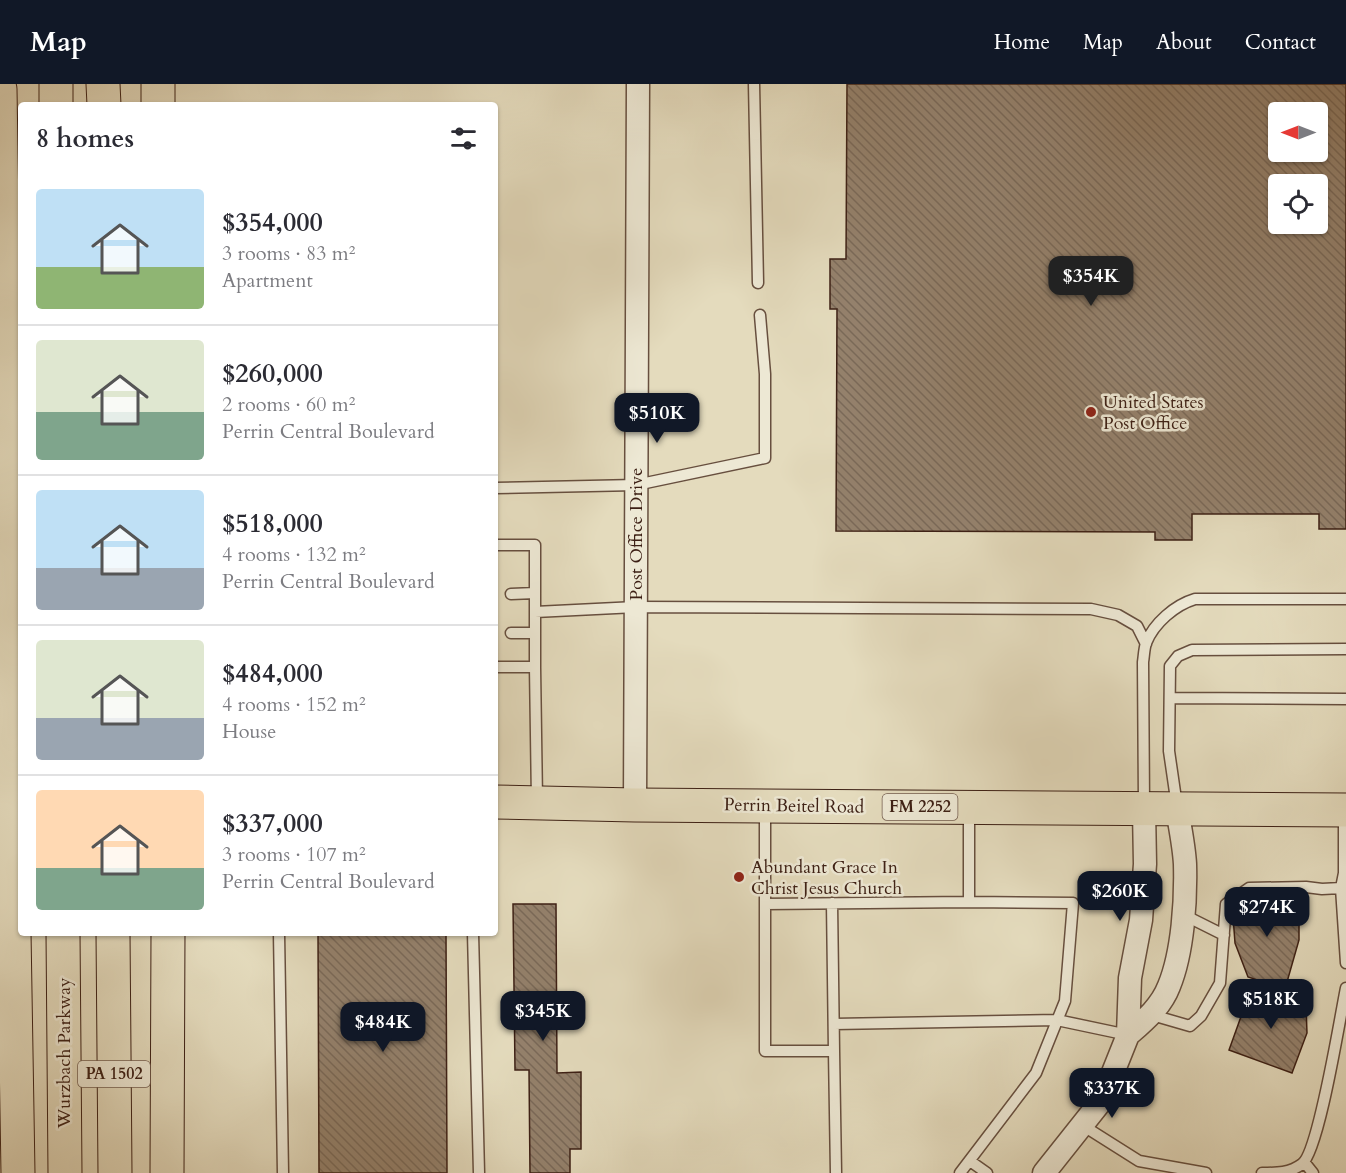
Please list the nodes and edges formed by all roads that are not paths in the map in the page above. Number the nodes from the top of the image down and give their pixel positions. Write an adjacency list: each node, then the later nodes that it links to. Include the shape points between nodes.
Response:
1 (56, 84): 7 (main road)
2 (103, 84): 8 (main road)
3 (158, 84): 9 (main road)
4 (638, 84): 12 (street, Post Office Drive)
5 (754, 84): 10 (lane)
6 (0, 89): 26 (main road)
7 (56, 102)
8 (104, 102)
9 (158, 102)
10 (758, 283)
11 (760, 315): 12 (lane, via 765,458)
12 (636, 485): 13 (lane); 18 (street, Post Office Drive)
13 (498, 488)
14 (498, 545): 16 (lane, via 535,545)
15 (511, 594): 16 (lane)
16 (535, 594): 19 (lane)
17 (1346, 599): 22 (lane, via 1195,599 1174,609 1157,625)
18 (636, 607): 19 (lane); 22 (lane, via 1091,609 1118,615 1137,626); 32 (street, Post Office Drive)
19 (535, 612): 21 (lane)
20 (511, 633): 21 (lane)
21 (535, 633): 25 (lane)
22 (1146, 644): 36 (lane)
23 (1346, 649): 27 (lane, via 1192,650 1170,666)
24 (498, 667): 25 (lane)
25 (535, 667): 30 (lane)
26 (10, 677): 29 (main road)
27 (1170, 698): 28 (lane); 35 (lane, via 1169,751)
28 (1346, 699)
29 (11, 771): 38 (main road)
30 (537, 801): 31 (main road, Perrin Beitel Road / FM 2252); 32 (main road, Perrin Beitel Road / FM 2252)
31 (498, 802)
32 (635, 805): 33 (main road, Perrin Beitel Road / FM 2252)
33 (765, 806): 34 (main road, Perrin Beitel Road / FM 2252); 42 (lane)
34 (969, 808): 36 (main road, Perrin Beitel Road / FM 2252); 40 (lane)
35 (1177, 809): 36 (main road, Perrin Beitel Road / FM 2252); 37 (main road, Perrin Beitel Road / FM 2252); 43 (street, via 1185,865)
36 (1144, 810): 56 (street, via 1141,920 1130,978)
37 (1345, 810): 39 (lane)
38 (11, 824): 44 (main road)
39 (1343, 888): 45 (lane, via 1249,888 1226,904); 51 (lane)
40 (969, 902): 41 (lane); 54 (lane, via 1073,903 1065,1001)
41 (832, 903): 42 (lane); 55 (lane)
42 (765, 904): 57 (lane, via 765,1051)
43 (1183, 915): 45 (lane); 53 (street, via 1169,987)
44 (13, 919): 61 (main road)
45 (1224, 935): 53 (lane, via 1220,983 1201,1016 1190,1026)
46 (63, 936): 62 (main road, Wurzbach Parkway / PA 1502)
47 (113, 936): 63 (main road, PA 1502)
48 (279, 936): 65 (lane)
49 (473, 936): 66 (lane)
50 (164, 940): 64 (main road)
51 (1346, 963)
52 (1346, 988): 60 (lane, via 1319,1127)
53 (1152, 1015): 56 (street)
54 (1057, 1020): 55 (lane); 56 (lane); 59 (lane, via 1036,1073)
55 (834, 1024): 57 (lane)
56 (1128, 1035): 58 (street, via 1102,1100)
57 (834, 1051): 67 (lane)
58 (1082, 1125): 70 (street); 71 (lane, via 1139,1161)
59 (970, 1161): 68 (lane); 69 (lane)
60 (1305, 1163): 72 (lane, via 1287,1172); 73 (lane)
61 (18, 1173)
62 (64, 1173)
63 (115, 1173)
64 (167, 1173)
65 (283, 1173)
66 (478, 1173)
67 (836, 1173)
68 (960, 1173)
69 (987, 1173)
70 (1044, 1173)
71 (1206, 1173)
72 (1263, 1173)
73 (1313, 1173)

